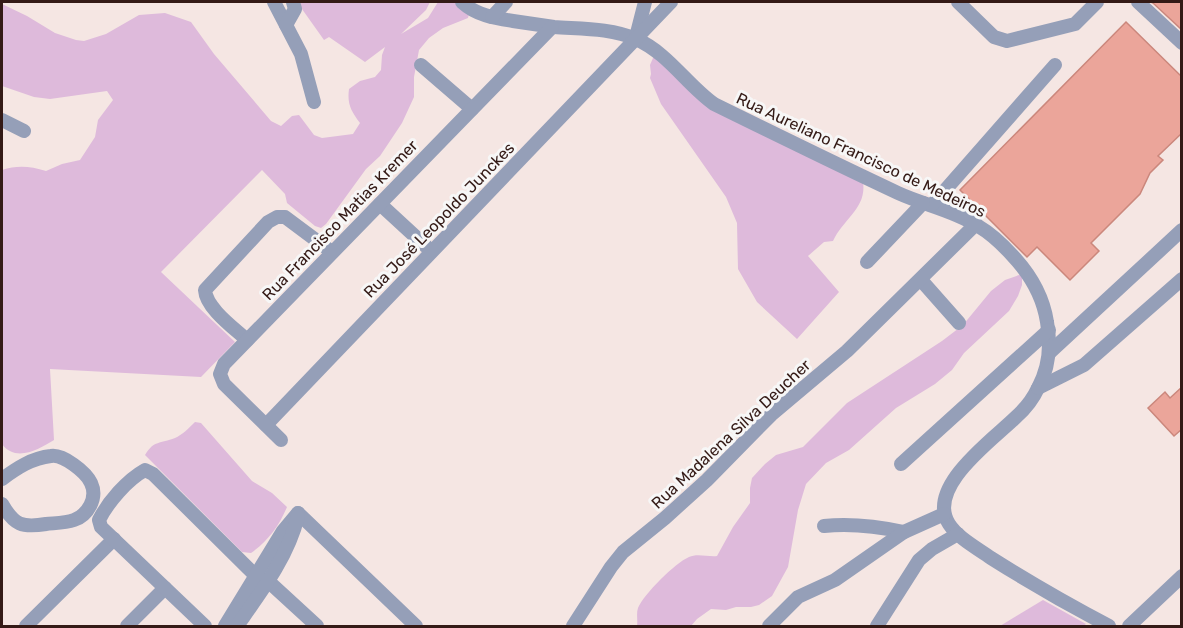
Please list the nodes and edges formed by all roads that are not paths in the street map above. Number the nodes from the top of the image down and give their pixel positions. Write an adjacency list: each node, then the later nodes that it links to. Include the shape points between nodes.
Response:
1 (274, 2): 11 (street)
2 (293, 2): 11 (street, via 295,9)
3 (462, 2): 10 (street, Rua Aureliano Francisco de Medeiros)
4 (506, 2): 10 (street)
5 (645, 2): 13 (street)
6 (671, 2): 13 (street, Rua José Leopoldo Junckes)
7 (958, 2): 8 (street, via 994,37 1007,41 1075,24)
8 (1097, 2)
9 (1138, 2): 14 (street)
10 (492, 17): 12 (street, Rua Aureliano Francisco de Medeiros)
11 (286, 24): 17 (street, via 302,54)
12 (552, 27): 13 (street, Rua Aureliano Francisco de Medeiros, via 609,31); 18 (street, Rua Francisco Matias Kremer)
13 (636, 39): 22 (street, Rua Aureliano Francisco de Medeiros, via 673,65 714,104); 25 (street, Rua José Leopoldo Junckes)
14 (1182, 43)
15 (420, 65): 18 (street)
16 (1055, 65): 22 (street)
17 (314, 102)
18 (472, 109): 21 (street, Rua Francisco Matias Kremer)
19 (2, 120): 20 (street)
20 (24, 131)
21 (380, 204): 25 (street); 26 (street, Rua Francisco Matias Kremer)
22 (927, 204): 23 (street, Rua Aureliano Francisco de Medeiros); 27 (street)
23 (976, 224): 29 (street, Rua Madalena Silva Deucher); 31 (street, Rua Aureliano Francisco de Medeiros, via 1012,255 1032,279 1044,306)
24 (1182, 230): 33 (street)
25 (431, 251): 35 (street, Rua José Leopoldo Junckes)
26 (332, 252): 32 (street, Rua Francisco Matias Kremer); 32 (street, via 285,217 268,222 205,290 210,305)
27 (867, 262)
28 (1182, 279): 34 (street, via 1084,365)
29 (921, 280): 30 (street); 56 (street, Rua Madalena Silva Deucher, via 847,351 771,415 707,480 623,552)
30 (959, 324)
31 (1048, 330): 33 (street, Rua Aureliano Francisco de Medeiros); 37 (street)
32 (247, 340): 35 (street, Rua Francisco Matias Kremer, via 224,364 220,379)
33 (1049, 353): 34 (street, Rua Aureliano Francisco de Medeiros)
34 (1038, 388): 40 (street, Rua Aureliano Francisco de Medeiros, via 1024,409 975,453 957,476 946,496)
35 (266, 425): 36 (street, Rua Francisco Matias Kremer)
36 (281, 440)
37 (901, 464)
38 (2, 479): 39 (street, via 26,462 53,455 75,464 91,483 93,500 75,520 30,527 18,524)
39 (2, 504)
40 (944, 514): 42 (street); 43 (street)
41 (824, 526): 42 (street, via 853,524)
42 (904, 532): 57 (street, via 842,576 798,597)
43 (958, 534): 58 (street, via 919,560); 59 (street, via 1028,581)
44 (114, 539): 46 (street, via 99,520 108,505 145,471 153,474); 47 (street); 49 (street)
45 (1182, 576): 48 (street)
46 (262, 578): 52 (street); 53 (street); 54 (street); 55 (street, via 293,535 298,513)
47 (165, 588): 50 (street); 51 (street)
48 (1132, 626)
49 (26, 627)
50 (127, 627)
51 (205, 627)
52 (225, 627)
53 (237, 627)
54 (317, 627)
55 (416, 627)
56 (573, 627)
57 (769, 627)
58 (877, 627)
59 (1109, 627)

